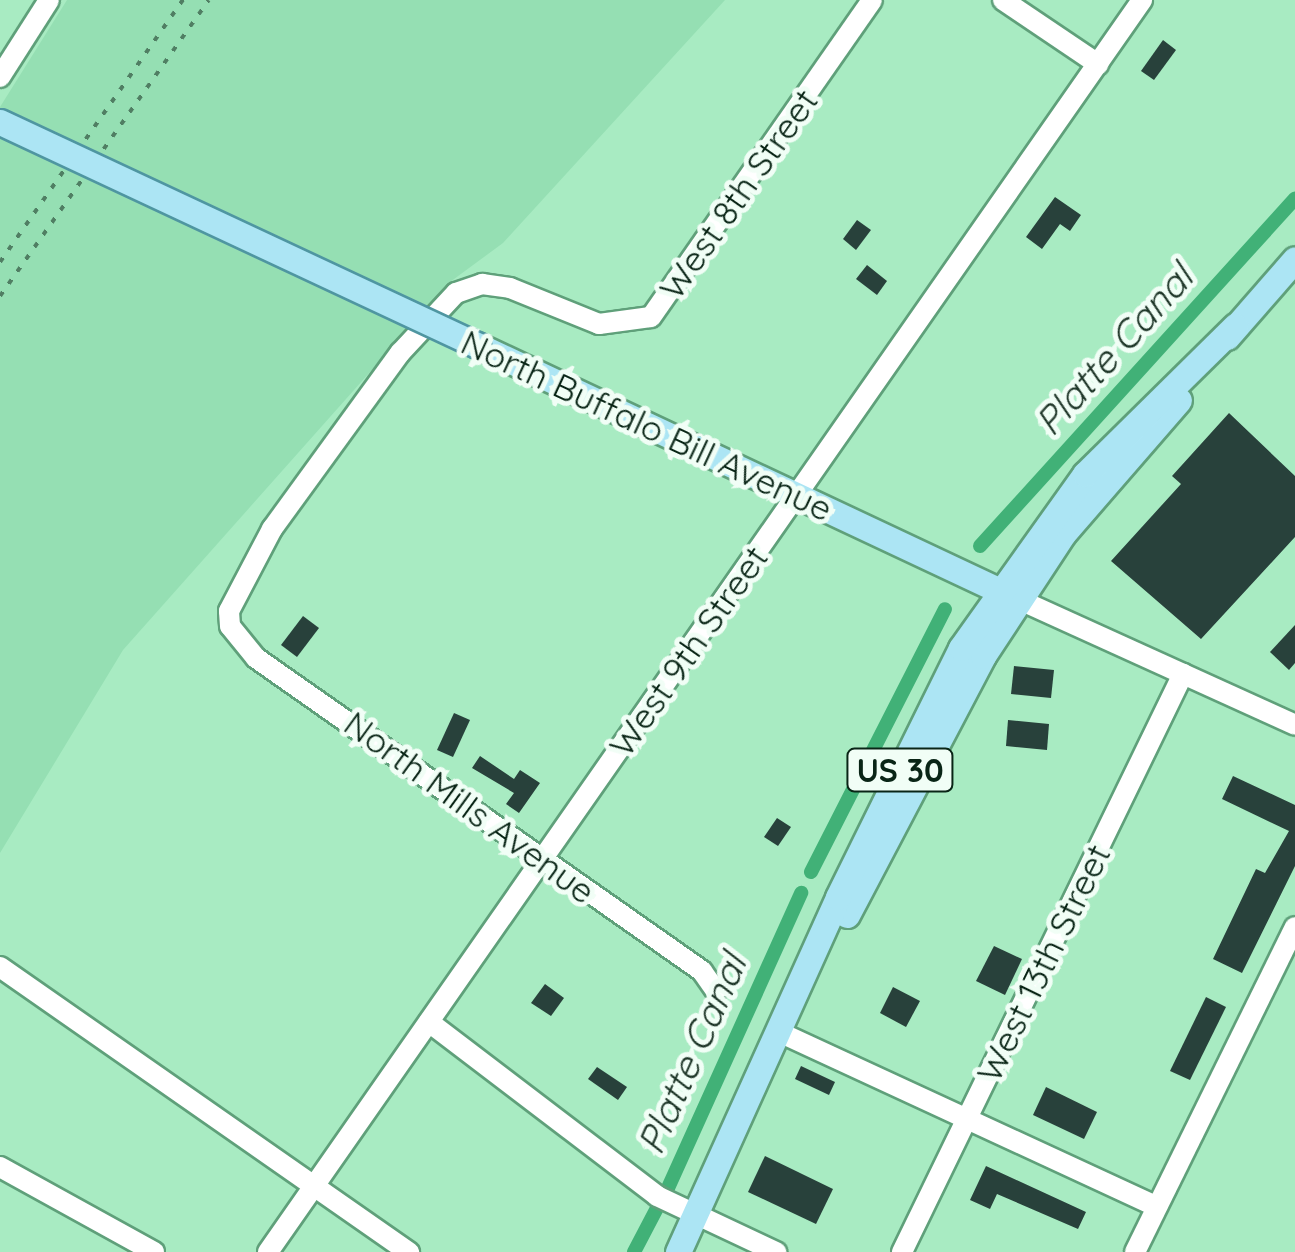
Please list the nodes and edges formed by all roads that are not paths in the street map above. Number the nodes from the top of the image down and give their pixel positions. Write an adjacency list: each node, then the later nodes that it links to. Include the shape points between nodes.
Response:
1 (49, 0): 6 (street)
2 (872, 0): 11 (street, West 8th Street, via 651,317 599,324 510,288 482,284 456,293 400,353 272,529 232,595)
3 (1004, 0): 5 (street)
4 (1142, 0): 5 (street, West 9th Street)
5 (1098, 64): 9 (street, West 9th Street)
6 (0, 77)
7 (0, 122): 9 (main road, North Buffalo Bill Avenue, bridge)
8 (1295, 259): 10 (main road, US 30)
9 (796, 496): 10 (main road, North Buffalo Bill Avenue); 14 (street, West 9th Street)
10 (1009, 595): 12 (street, North Buffalo Bill Avenue); 19 (main road, US 30)
11 (230, 620): 14 (street, North Mills Avenue, via 256,658)
12 (1183, 674): 13 (street, North Buffalo Bill Avenue); 20 (street, West 13th Street)
13 (1295, 726)
14 (543, 858): 17 (street, North Mills Avenue, via 702,971); 18 (street, West 9th Street)
15 (1295, 927): 23 (street)
16 (0, 967): 22 (street)
17 (716, 991)
18 (429, 1022): 22 (street, West 9th Street); 24 (street, via 657,1196)
19 (782, 1033): 20 (street); 24 (main road, US 30)
20 (966, 1118): 23 (street); 30 (street, West 13th Street)
21 (0, 1167): 25 (street)
22 (314, 1185): 26 (street, West 9th Street); 27 (street)
23 (1157, 1207): 31 (street)
24 (696, 1215): 28 (main road, US 30); 29 (street)
25 (154, 1252)
26 (268, 1252)
27 (409, 1252)
28 (678, 1252)
29 (776, 1252)
30 (902, 1252)
31 (1135, 1252)

